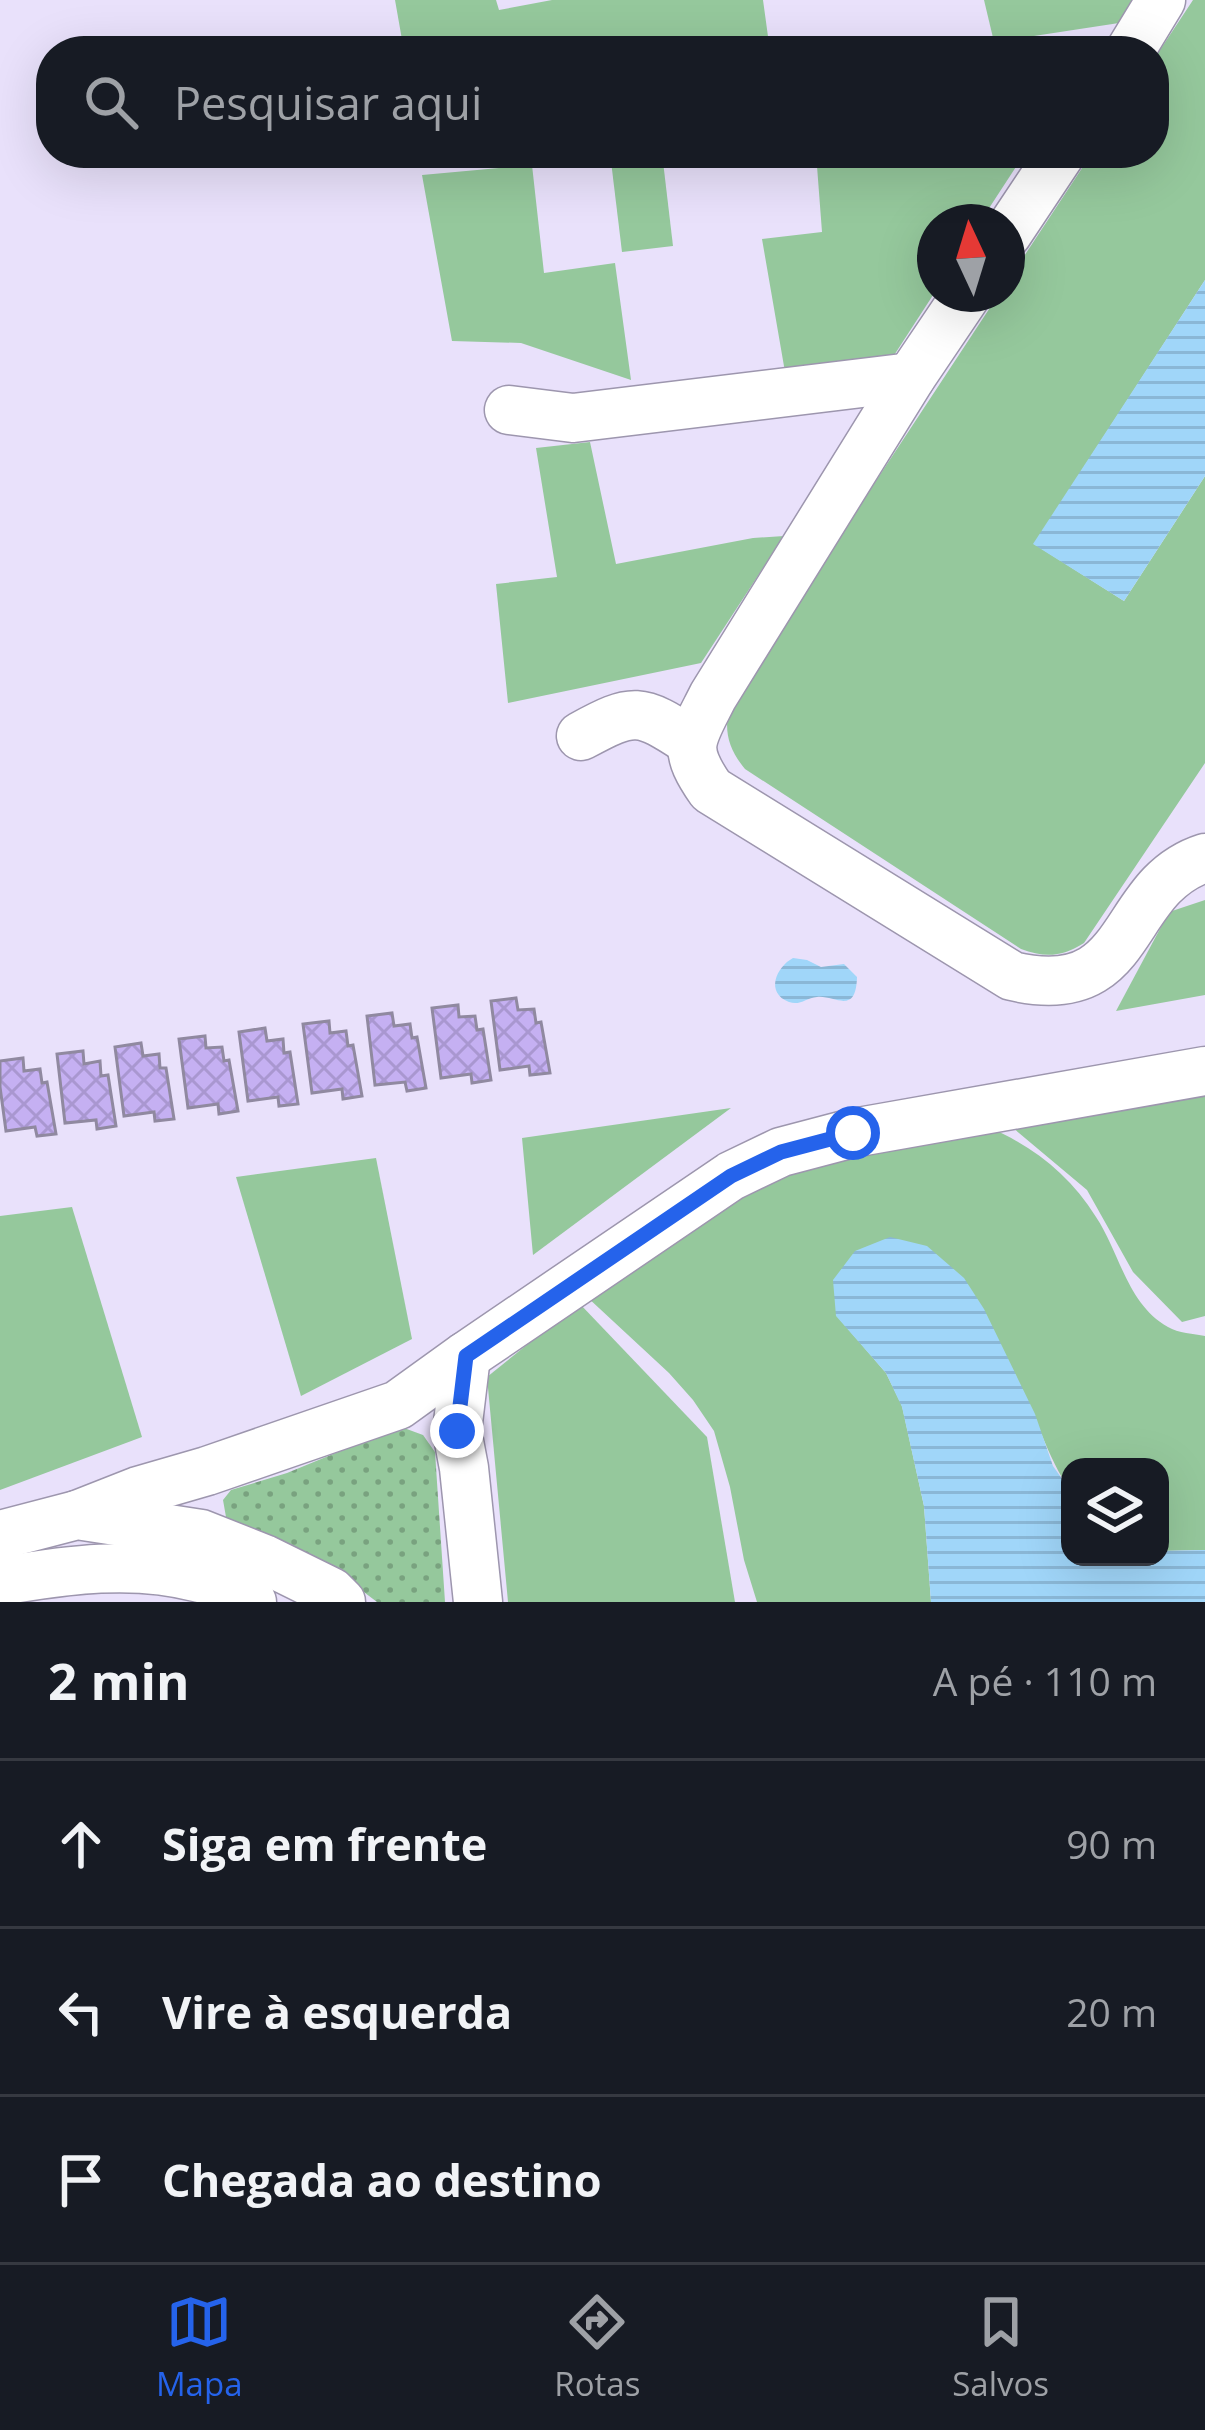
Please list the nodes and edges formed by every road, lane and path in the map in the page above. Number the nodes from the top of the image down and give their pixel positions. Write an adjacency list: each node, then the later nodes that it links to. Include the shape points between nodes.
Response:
1 (1161, 0): 2 (street)
2 (1139, 36)
3 (1051, 168): 4 (street)
4 (1025, 207)
5 (955, 312): 6 (street)
6 (911, 377): 7 (street, via 573,418); 9 (street)
7 (509, 410)
8 (581, 736): 9 (street, via 617,716 652,716)
9 (690, 741): 10 (street, via 711,790 1012,976 1043,983 1094,970 1158,888)
10 (1205, 858)
11 (1205, 1071): 12 (street, via 781,1152 731,1176)
12 (466, 1356): 13 (street); 14 (street)
13 (398, 1406): 14 (street, via 432,1412); 15 (street)
14 (457, 1431): 22 (street)
15 (207, 1472): 16 (street); 18 (street)
16 (77, 1515): 17 (street); 18 (street)
17 (0, 1535)
18 (202, 1556): 19 (street); 20 (street); 21 (street, via 264,1559)
19 (0, 1581)
20 (252, 1602)
21 (341, 1602)
22 (478, 1602)

